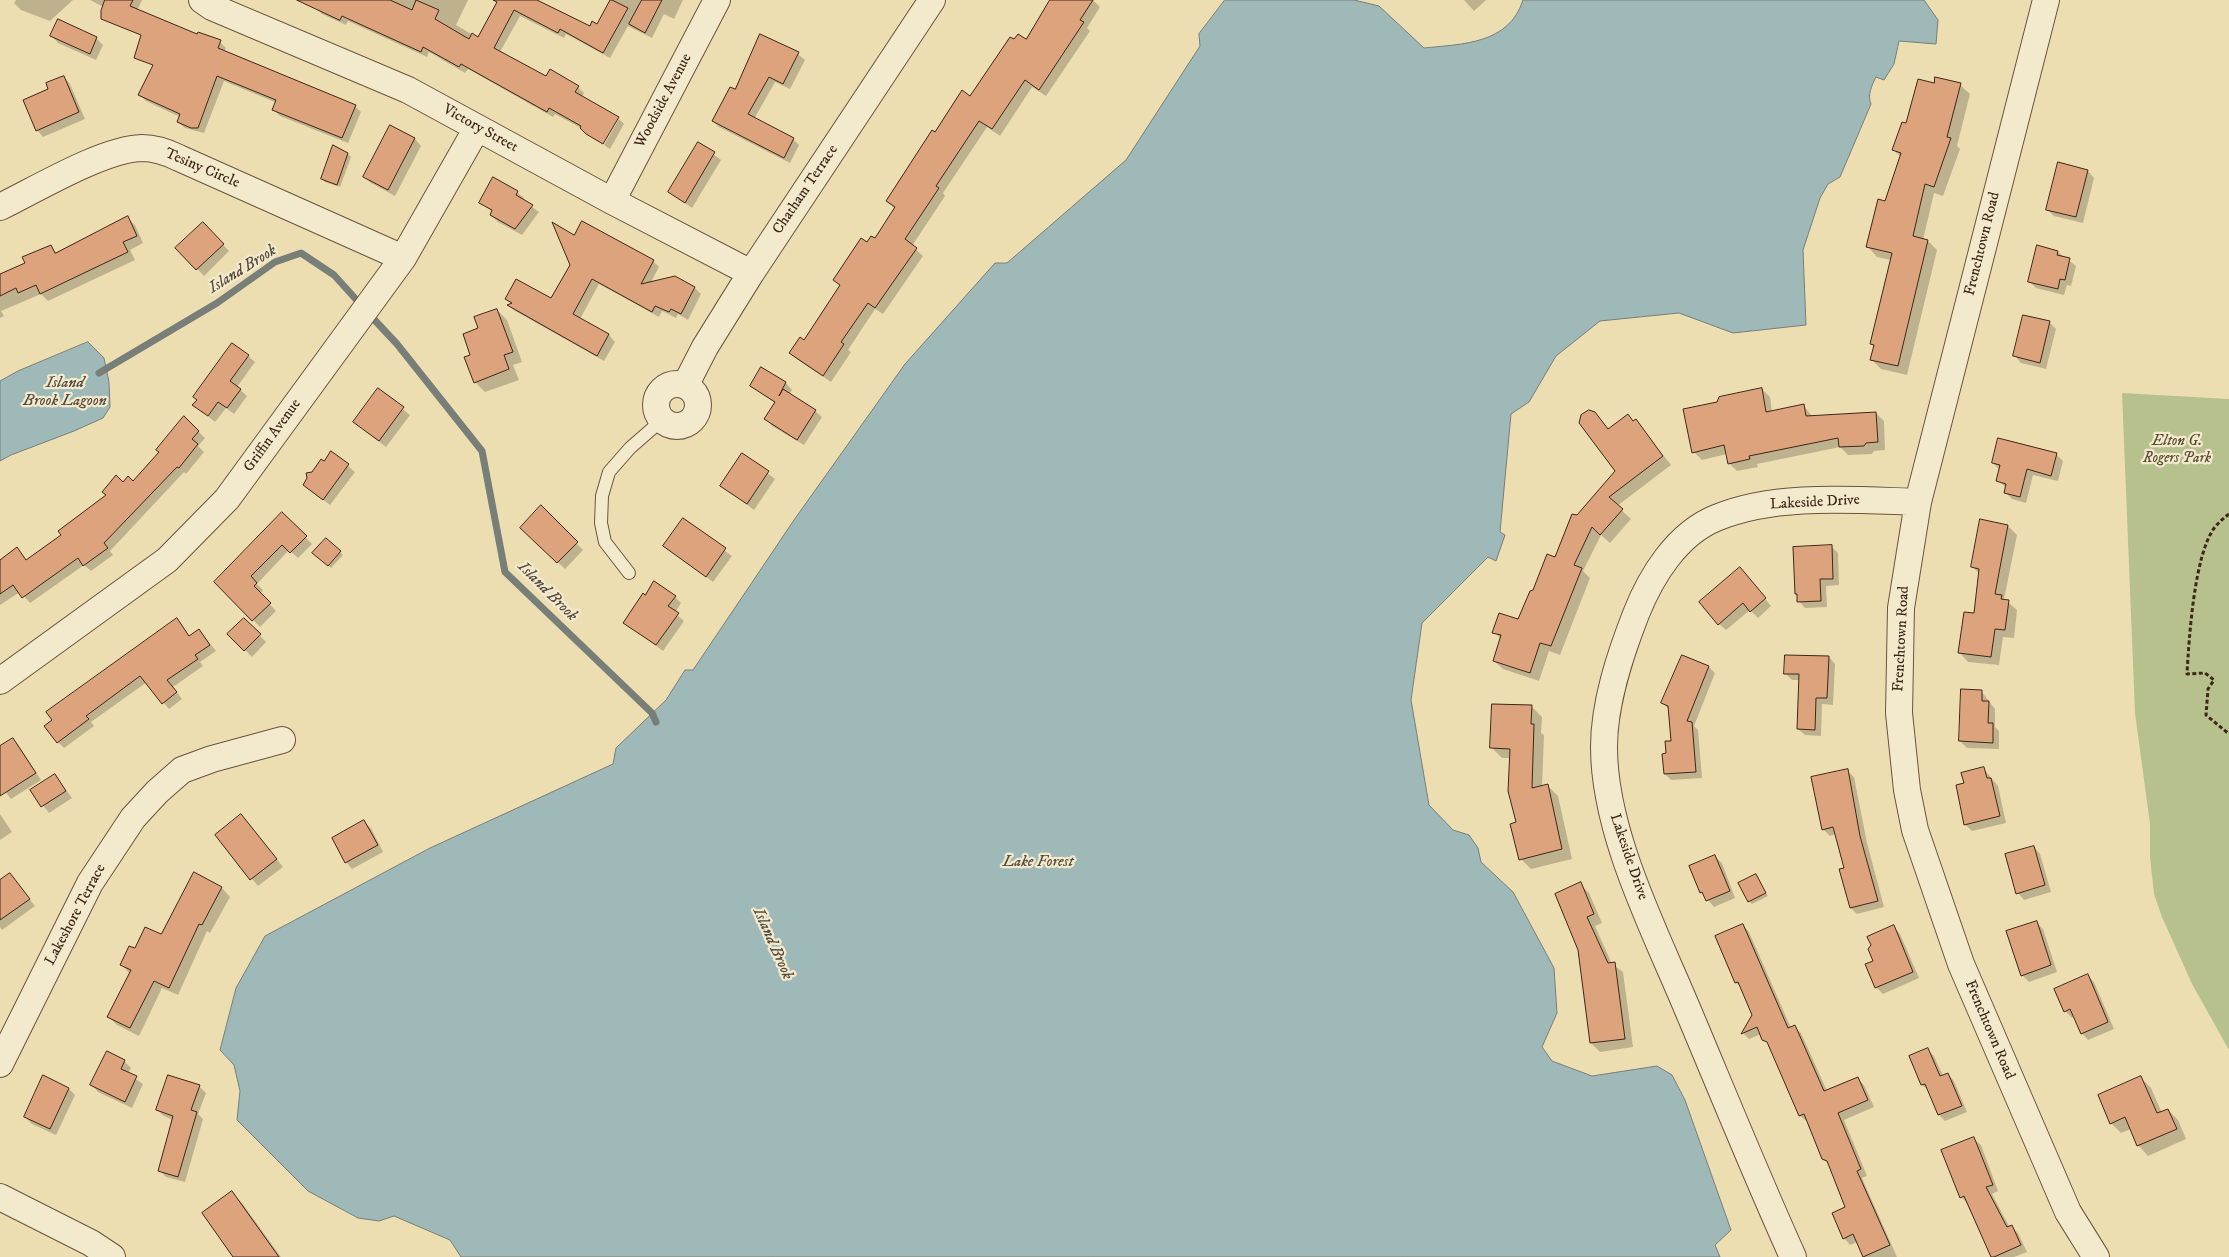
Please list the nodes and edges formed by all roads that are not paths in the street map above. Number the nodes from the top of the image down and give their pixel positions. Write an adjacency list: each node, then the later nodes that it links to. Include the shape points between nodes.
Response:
1 (202, 0): 5 (street, Victory Street, via 408,90)
2 (717, 0): 6 (street, Woodside Avenue)
3 (932, 0): 9 (street, Chatham Terrace)
4 (2046, 0): 11 (street, Frenchtown Road)
5 (477, 128): 6 (street, Victory Street); 8 (street, Griffin Avenue)
6 (612, 202): 9 (street, Victory Street)
7 (0, 207): 8 (street, Tesiny Circle, via 106,156 131,149 153,149)
8 (403, 258): 13 (street, Griffin Avenue, via 227,499 167,560)
9 (751, 273): 10 (street, Chatham Terrace, via 686,384 698,397 697,414 689,423 678,426)
10 (662, 420): 12 (lane, via 609,472 602,496 601,523 605,542)
11 (1918, 502): 18 (street, Lakeside Drive, via 1778,503 1745,508 1699,526 1684,539 1650,584 1626,640 1608,710 1604,747 1613,822 1644,905); 19 (street, Frenchtown Road, via 1900,608 1899,671 1899,713 1907,790 1915,830 1961,964 2068,1212)
12 (630, 573)
13 (0, 681)
14 (282, 740): 15 (street, Lakeshore Terrace, via 182,770 133,818 90,883)
15 (0, 1064)
16 (0, 1197): 17 (street)
17 (112, 1257)
18 (1793, 1257)
19 (2096, 1257)

